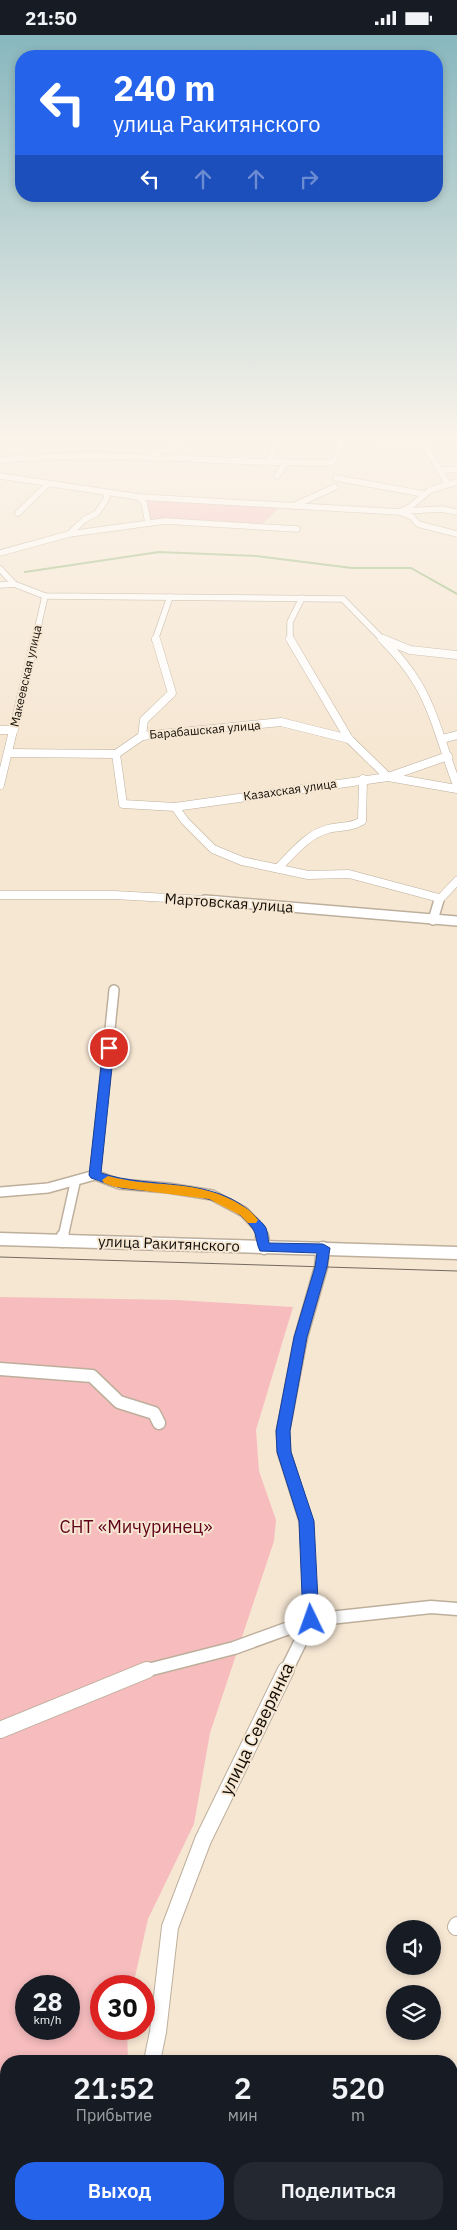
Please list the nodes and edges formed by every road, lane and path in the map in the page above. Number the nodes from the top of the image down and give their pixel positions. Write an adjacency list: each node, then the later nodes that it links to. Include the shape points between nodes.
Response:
1 (49, 539): 2 (street)
2 (0, 553)
3 (0, 569): 4 (street)
4 (14, 584): 5 (street); 6 (street)
5 (0, 585)
6 (45, 596): 7 (street); 14 (street, Макеевская улица)
7 (170, 597): 8 (street); 16 (street, via 155,640 172,693 144,720)
8 (302, 598): 9 (street, via 343,599); 17 (street, via 291,616 290,639)
9 (378, 637): 10 (street); 11 (street)
10 (410, 650): 11 (street); 12 (street)
11 (395, 655): 18 (street, via 417,683)
12 (457, 655)
13 (0, 730): 14 (street)
14 (14, 730): 19 (street, Макеевская улица)
15 (457, 735): 18 (street)
16 (142, 736): 17 (street, Барабашская улица, via 281,723); 20 (street, Барабашская улица)
17 (349, 739): 22 (street)
18 (442, 739): 21 (street)
19 (9, 753): 20 (street); 24 (street, Макеевская улица)
20 (116, 754): 27 (street, Казахская улица, via 123,804)
21 (448, 756): 22 (street); 25 (street)
22 (388, 777): 23 (street, Казахская улица); 26 (street, Казахская улица)
23 (363, 779): 27 (street, Казахская улица); 28 (street, via 362,821 324,830 303,843)
24 (0, 785)
25 (457, 785)
26 (457, 789)
27 (175, 807): 28 (street, via 213,849 242,861)
28 (279, 867): 31 (street, via 308,875 349,874)
29 (457, 881): 31 (street)
30 (0, 895): 32 (street, Мартовская улица, via 137,896)
31 (439, 898): 32 (street)
32 (433, 919): 33 (street, Мартовская улица)
33 (457, 921)
34 (114, 990): 35 (street)
35 (95, 1175): 36 (street); 40 (street, via 119,1184 212,1195 244,1212 260,1229)
36 (75, 1183): 37 (street); 39 (street)
37 (0, 1192)
38 (0, 1239): 39 (main road, улица Ракитянского)
39 (62, 1241): 40 (main road, улица Ракитянского)
40 (264, 1248): 41 (main road, улица Ракитянского)
41 (323, 1248): 42 (main road, улица Ракитянского); 46 (street, улица Северянка, via 283,1431 284,1452 306,1521)
42 (457, 1253)
43 (0, 1369): 44 (street, via 92,1376 119,1402 154,1413)
44 (159, 1423)
45 (457, 1609): 46 (street, via 431,1607)
46 (311, 1620): 47 (street, via 234,1648 154,1667); 48 (street, улица Северянка, via 203,1840 170,1927)
47 (0, 1730)
48 (153, 2055)

